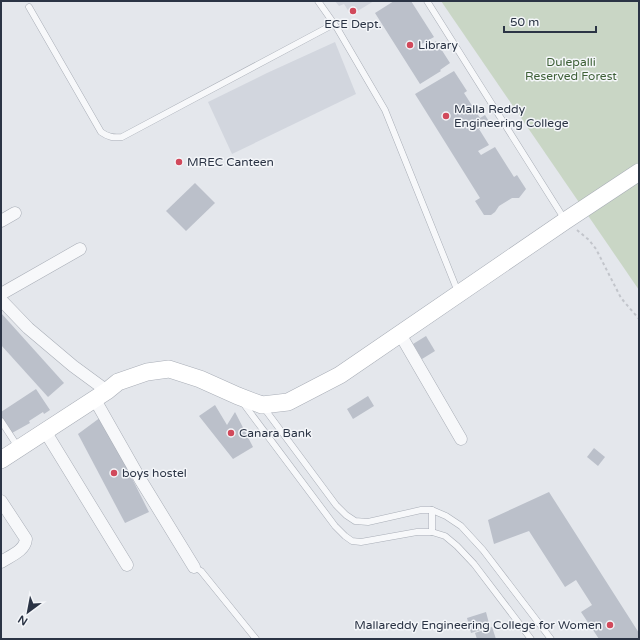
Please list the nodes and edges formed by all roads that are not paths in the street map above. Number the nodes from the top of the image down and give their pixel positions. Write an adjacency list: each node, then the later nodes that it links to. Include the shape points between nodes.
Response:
1 (318, 1): 4 (lane)
2 (427, 1): 8 (lane)
3 (29, 7): 4 (lane, via 101,132 114,138 168,113)
4 (334, 24): 11 (lane, via 385,110)
5 (639, 172): 8 (main road)
6 (15, 213): 7 (street)
7 (1, 221)
8 (565, 221): 11 (main road)
9 (80, 248): 10 (street)
10 (1, 294)
11 (458, 294): 13 (main road)
12 (1, 300): 14 (street, via 28,328 74,366)
13 (400, 334): 16 (main road, via 340,375 288,402); 19 (street)
14 (100, 395): 15 (main road, via 118,382 147,372 169,369); 18 (main road); 27 (street, via 140,479)
15 (238, 396): 16 (main road); 24 (lane, via 344,536 352,541 361,542 417,532)
16 (262, 405): 23 (lane, via 336,504 350,518 368,522 421,510)
17 (1, 421): 20 (lane)
18 (45, 431): 20 (main road); 26 (street)
19 (461, 439)
20 (19, 448): 21 (main road)
21 (1, 460)
22 (1, 501): 25 (street, via 26,539 21,549)
23 (432, 510): 24 (lane); 30 (lane, via 461,526 483,550)
24 (432, 532): 29 (lane, via 445,536 474,564)
25 (1, 562)
26 (127, 565)
27 (194, 567): 28 (lane, via 201,571)
28 (256, 639)
29 (532, 639)
30 (551, 639)

